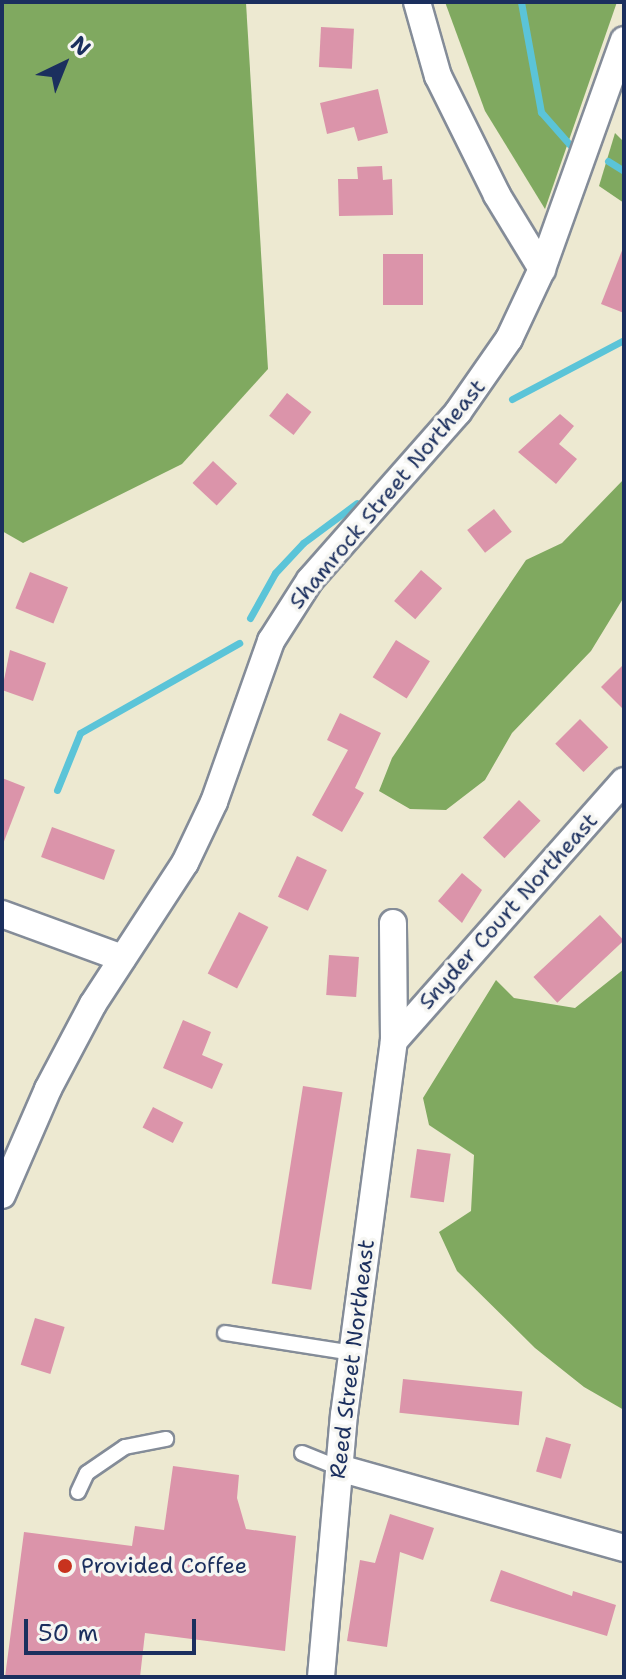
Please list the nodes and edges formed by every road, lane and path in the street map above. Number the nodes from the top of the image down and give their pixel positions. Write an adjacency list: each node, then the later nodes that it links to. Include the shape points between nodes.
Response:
1 (417, 2): 3 (street, via 438,76 497,195)
2 (624, 40): 3 (street, Shamrock Street Northeast)
3 (542, 269): 7 (street, Shamrock Street Northeast, via 482,382 310,580 271,641 214,802 162,902)
4 (624, 781): 8 (street, Snyder Court Northeast)
5 (2, 914): 7 (street)
6 (393, 923): 8 (street, Reed Street Northeast)
7 (122, 958): 9 (street, Shamrock Street Northeast, via 48,1089)
8 (394, 1041): 11 (street, Reed Street Northeast)
9 (2, 1195)
10 (225, 1333): 11 (lane)
11 (352, 1353): 14 (street, Reed Street Northeast)
12 (166, 1439): 15 (lane, via 125,1447 87,1473)
13 (302, 1453): 14 (lane)
14 (339, 1468): 16 (street); 17 (street, Reed Street Northeast)
15 (78, 1492)
16 (624, 1548)
17 (321, 1677)

